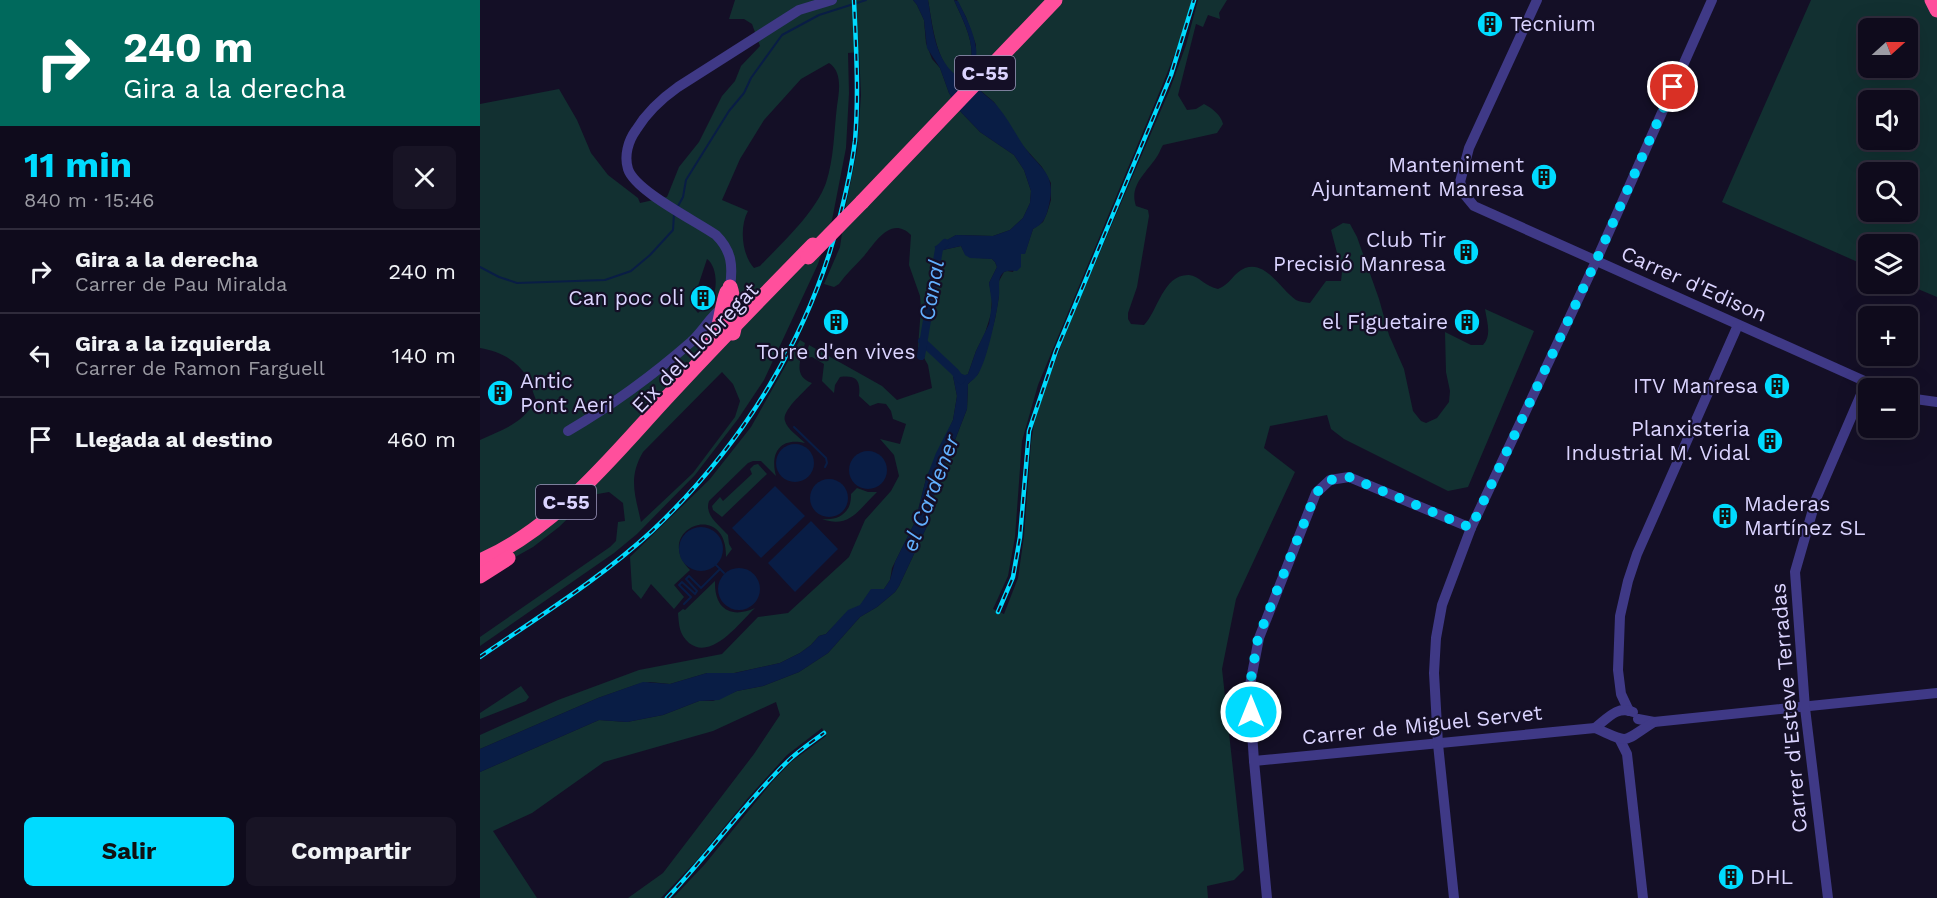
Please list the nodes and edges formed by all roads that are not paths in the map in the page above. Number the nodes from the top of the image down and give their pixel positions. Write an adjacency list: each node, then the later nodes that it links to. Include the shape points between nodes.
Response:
1 (832, 0): 8 (street, via 799,10 678,87 656,104 634,132 627,149 628,171 647,191 720,239 732,264)
2 (1537, 0): 7 (street, Carrer d'Edison, via 1469,148 1460,182 1474,206)
3 (1712, 0): 7 (street)
4 (1932, 0): 6 (highway)
5 (1048, 4): 9 (highway, Eix del Llobregat / C-55, bridge)
6 (1937, 10)
7 (1596, 261): 11 (street, Carrer d'Edison); 19 (street)
8 (731, 290): 9 (highway, via 744,307); 10 (highway); 12 (highway)
9 (756, 309): 12 (highway); 13 (highway, Eix del Llobregat / C-55)
10 (722, 310): 12 (highway, via 727,321); 13 (highway, via 719,329 708,347); 18 (street, via 655,374)
11 (1738, 325): 14 (street, Carrer d'Edison); 25 (street, via 1628,581 1620,616)
12 (735, 326): 13 (highway, via 735,331)
13 (709, 357): 20 (highway, Eix del Llobregat / C-55, via 578,498); 21 (highway, Eix del Llobregat / C-55, via 557,512 513,544)
14 (1858, 379)
15 (1918, 399): 17 (street)
16 (1858, 402): 26 (street, Carrer d'Esteve Terradas, via 1816,499 1795,572)
17 (1937, 402)
18 (568, 431)
19 (1471, 528): 32 (street, via 1442,605 1436,638); 33 (street, via 1349,477 1330,480 1316,493 1258,638 1249,690)
20 (537, 534): 22 (highway, Eix del Llobregat / C-55); 23 (highway, via 522,549)
21 (480, 561)
22 (480, 567)
23 (480, 576)
24 (1937, 693): 26 (street)
25 (1621, 694): 27 (street); 28 (street)
26 (1805, 708): 29 (street); 37 (street, Carrer d'Esteve Terradas)
27 (1612, 714): 28 (street, via 1622,709); 30 (street); 31 (street, via 1608,726)
28 (1634, 715): 29 (street); 31 (street, via 1639,726)
29 (1654, 722): 31 (street)
30 (1595, 728): 31 (street, Carrer de Miguel Servet); 32 (street, Carrer de Miguel Servet)
31 (1625, 737): 36 (street)
32 (1438, 744): 33 (street, Carrer de Miguel Servet); 35 (street)
33 (1254, 761): 34 (street)
34 (1267, 898)
35 (1454, 898)
36 (1643, 898)
37 (1828, 898)

